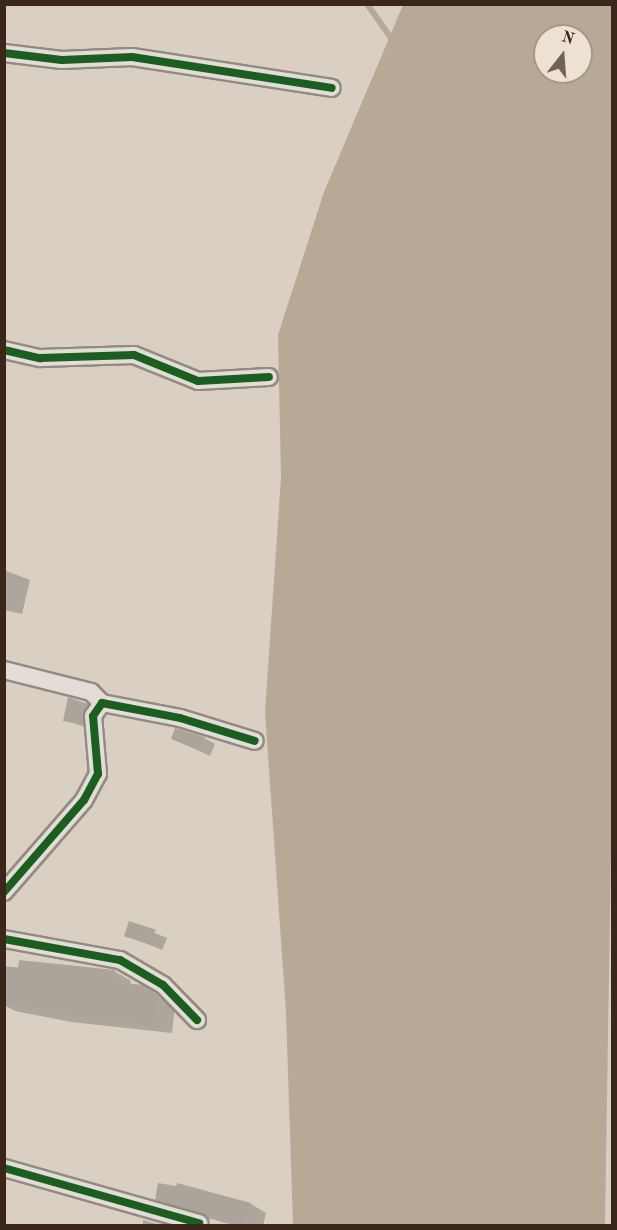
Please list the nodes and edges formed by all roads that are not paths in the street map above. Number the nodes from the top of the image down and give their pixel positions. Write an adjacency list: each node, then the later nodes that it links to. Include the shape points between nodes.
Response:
1 (4, 54): 2 (street, via 62,60 132,57)
2 (332, 88)
3 (4, 350): 4 (street, via 40,358 135,355 198,381)
4 (268, 377)
5 (4, 670): 6 (street, via 91,692)
6 (102, 703): 7 (street, via 180,718); 8 (street, via 93,716 98,774 84,800)
7 (255, 741)
8 (4, 892)
9 (4, 939): 10 (street, via 120,960 163,985)
10 (196, 1020)
11 (4, 1168): 12 (street)
12 (199, 1223)

